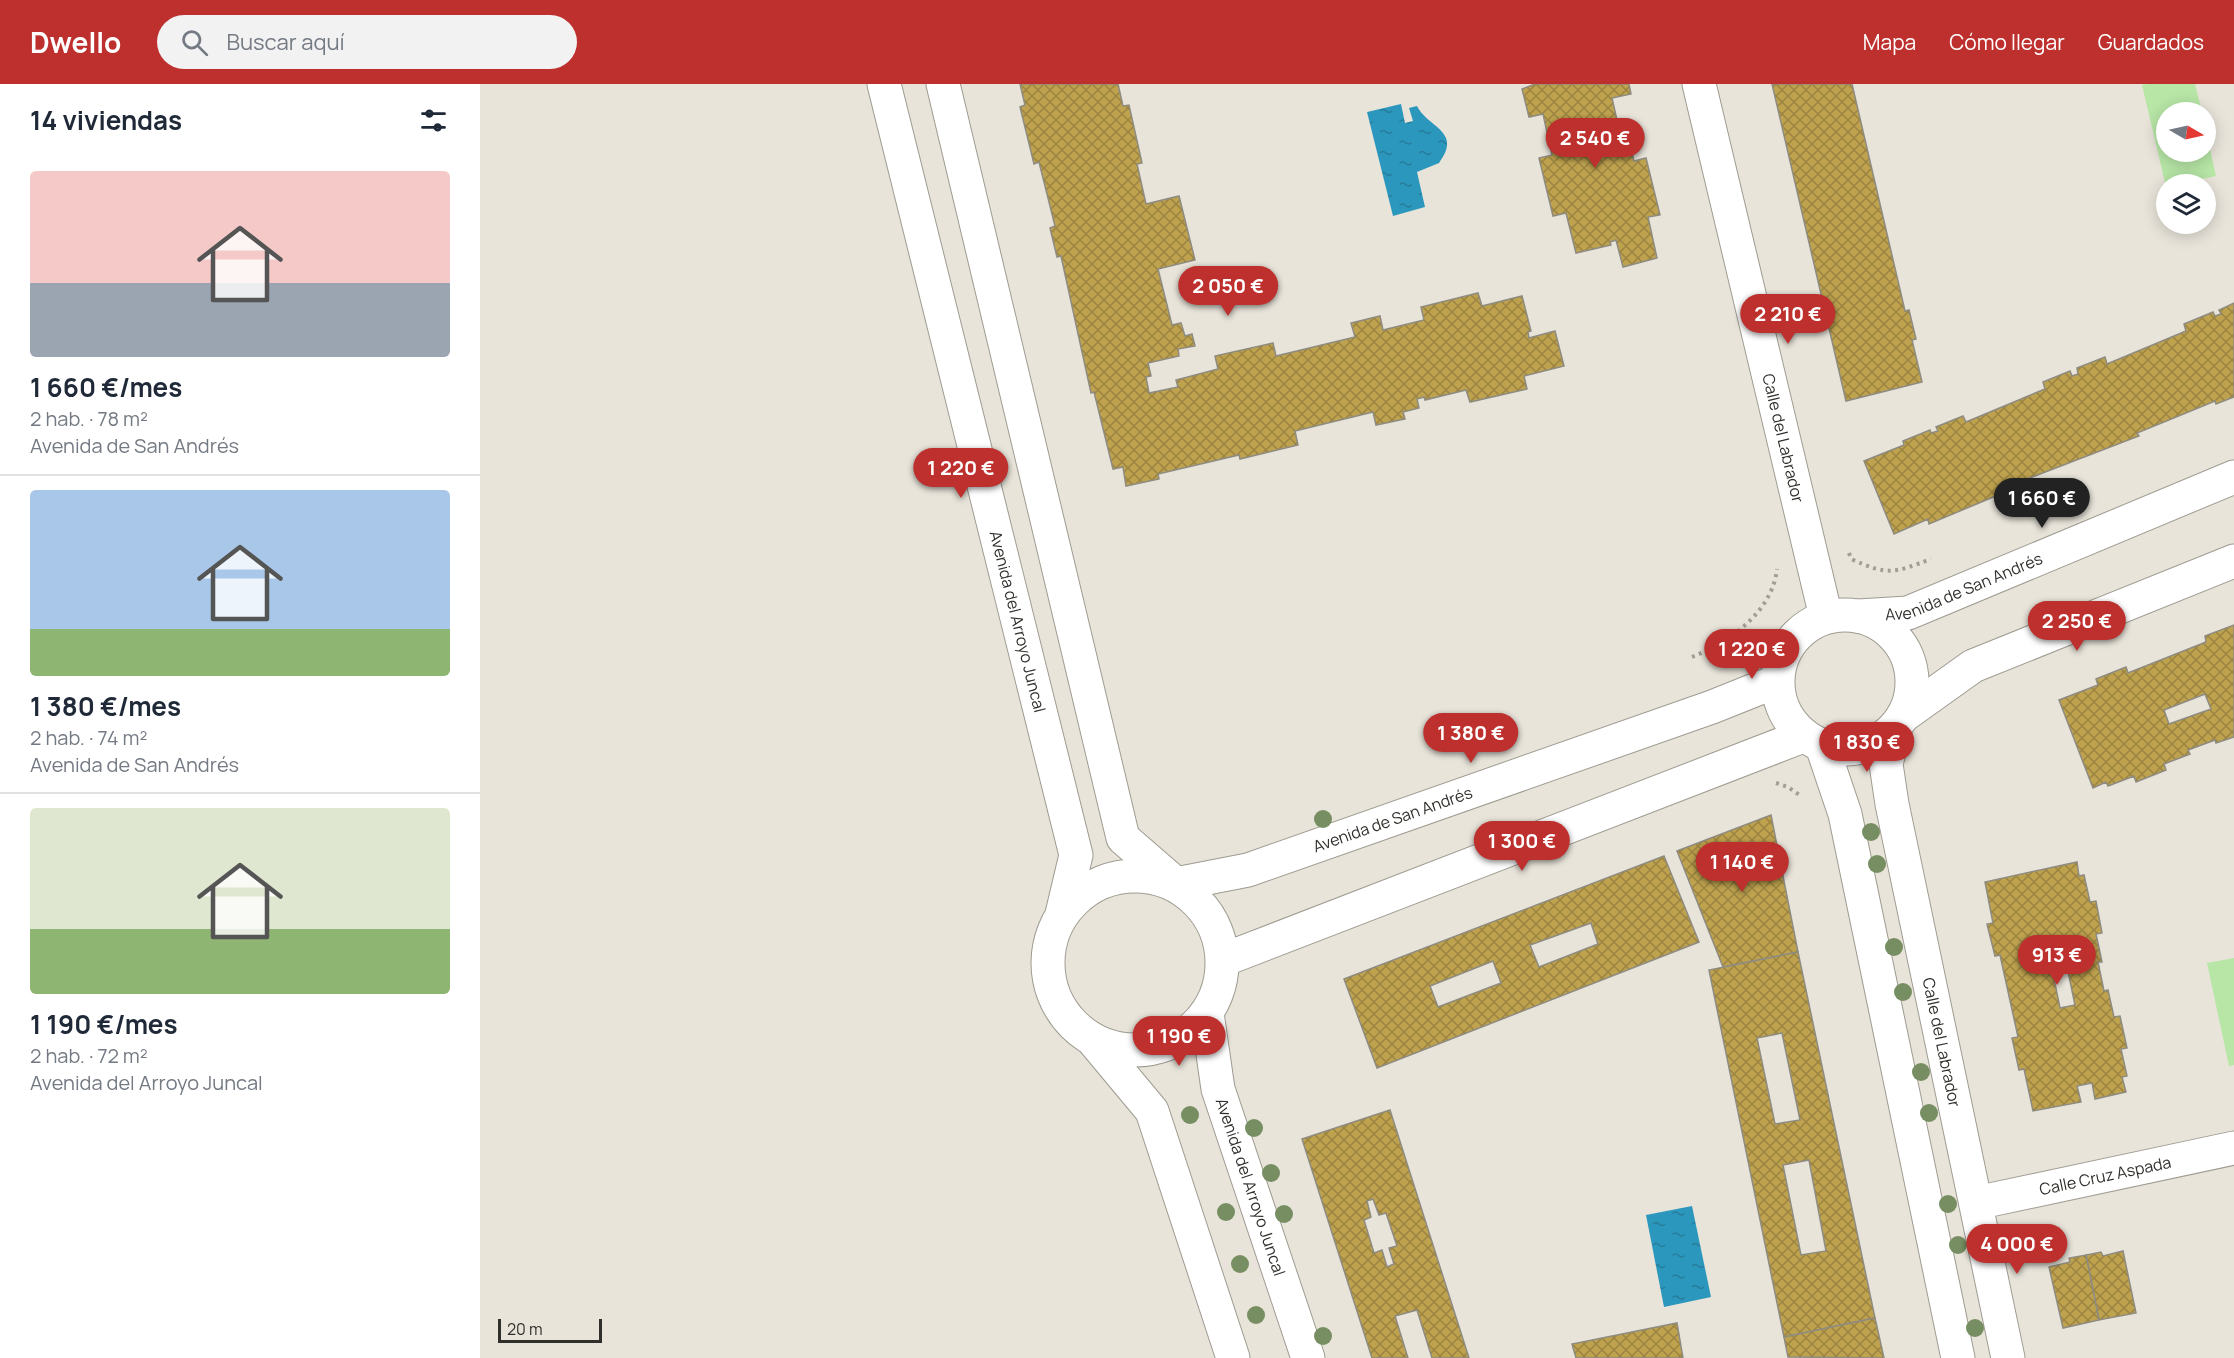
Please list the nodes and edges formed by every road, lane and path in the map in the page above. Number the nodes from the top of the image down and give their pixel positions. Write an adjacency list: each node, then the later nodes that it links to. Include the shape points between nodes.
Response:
1 (884, 84): 18 (street, Avenida del Arroyo Juncal, via 1076,855)
2 (943, 84): 17 (street, via 1123,838)
3 (1699, 84): 10 (street, Calle del Labrador)
4 (2234, 477): 9 (street, Avenida de San Andrés, via 1908,613)
5 (1847, 548): 6 (path, via 1851,559 1893,573)
6 (1931, 559)
7 (2234, 561): 13 (street, via 1973,666)
8 (1778, 562): 11 (path, via 1763,603 1741,630 1720,645)
9 (1858, 616): 10 (street); 13 (street, via 1878,623 1906,654 1912,675 1911,696)
10 (1826, 617): 12 (street, via 1806,627 1791,641 1781,660)
11 (1692, 657)
12 (1778, 681): 14 (street, via 1780,701 1789,721); 17 (street, Avenida de San Andrés, via 1248,870)
13 (1899, 722): 14 (street, via 1880,740 1861,748 1841,750); 23 (street, Calle del Labrador, via 1886,764 1892,804)
14 (1812, 741): 19 (street); 26 (street, via 1845,814)
15 (1767, 780): 16 (path, via 1802,796)
16 (1805, 805)
17 (1176, 884): 18 (street, via 1152,876 1126,875 1101,882 1079,895); 19 (street, via 1205,908 1218,933)
18 (1062, 914): 21 (street, via 1050,941 1048,969 1055,997 1070,1022)
19 (1223, 960): 20 (street, via 1219,988)
20 (1207, 1013): 21 (street, via 1190,1032 1167,1045 1117,1049); 25 (street, Avenida del Arroyo Juncal, via 1218,1089)
21 (1092, 1040): 24 (street, via 1152,1111)
22 (2234, 1148): 23 (street, Calle Cruz Aspada)
23 (1976, 1203): 27 (street, Calle del Labrador)
24 (1233, 1358)
25 (1308, 1358)
26 (1958, 1358)
27 (2008, 1358)

